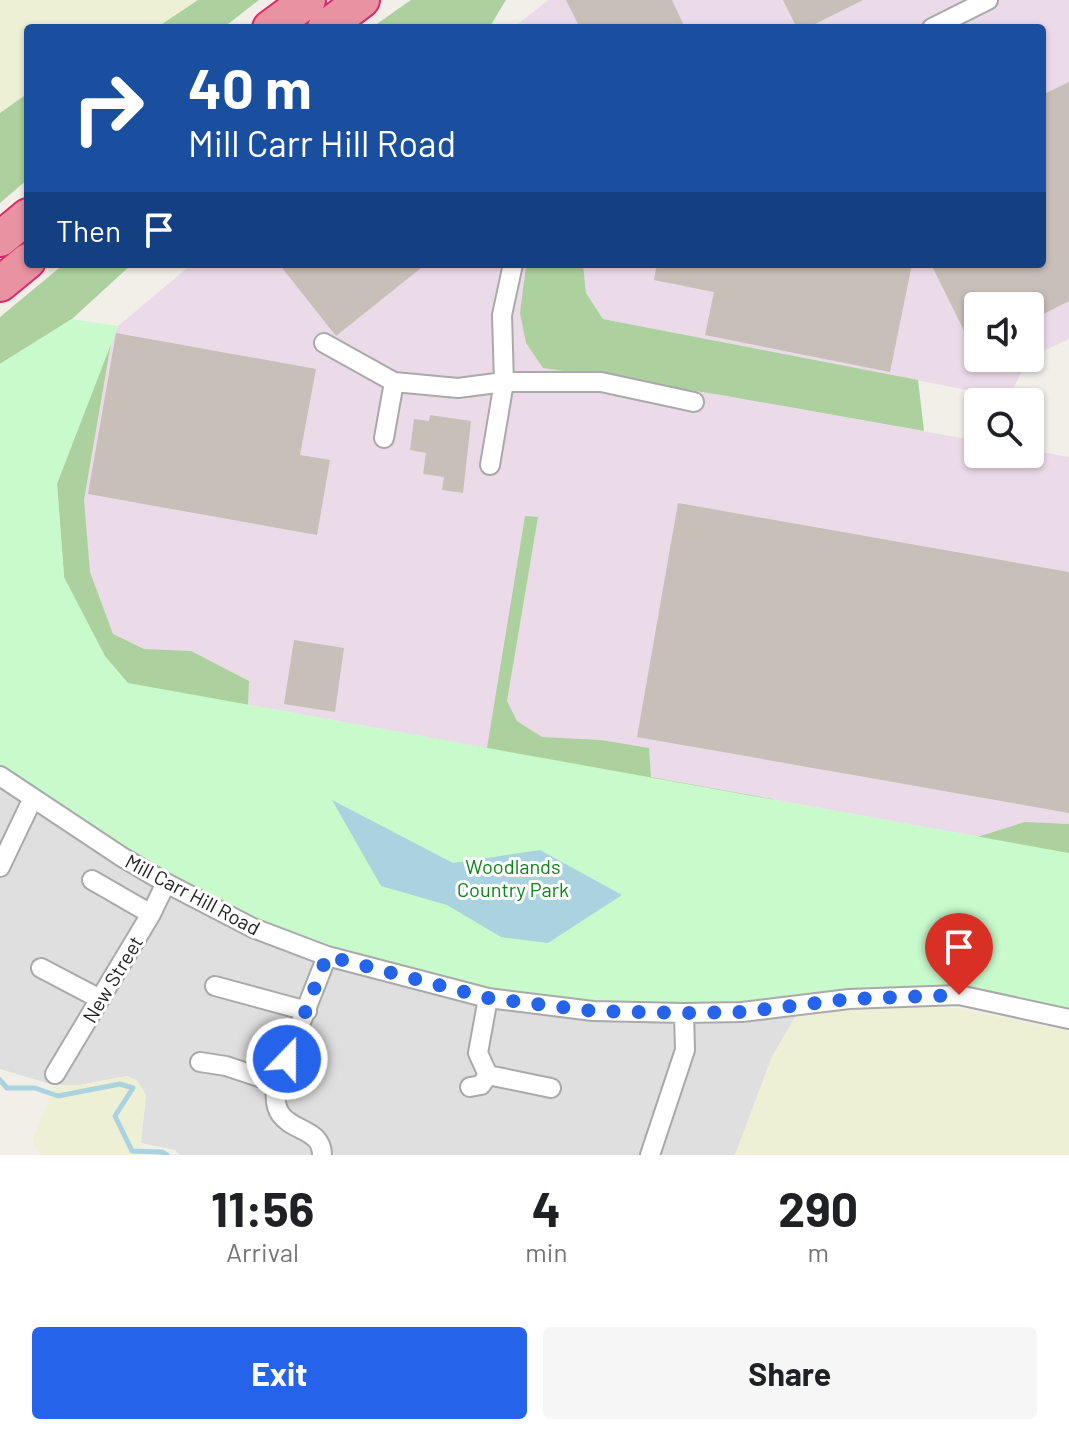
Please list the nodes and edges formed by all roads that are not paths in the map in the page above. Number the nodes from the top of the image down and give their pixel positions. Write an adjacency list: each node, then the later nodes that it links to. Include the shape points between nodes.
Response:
1 (308, 0): 4 (highway)
2 (362, 0): 5 (highway)
3 (988, 0): 6 (street)
4 (275, 24)
5 (330, 24)
6 (940, 24)
7 (24, 219): 8 (highway)
8 (0, 239)
9 (24, 264): 11 (highway)
10 (512, 268): 14 (street, via 502,315)
11 (0, 284)
12 (324, 343): 13 (street)
13 (394, 382): 14 (street, via 458,388); 16 (street)
14 (504, 382): 15 (street, via 601,382); 17 (street)
15 (694, 402)
16 (384, 438)
17 (490, 465)
18 (0, 776): 19 (street, Mill Carr Hill Road)
19 (33, 798): 20 (street); 22 (street, Mill Carr Hill Road)
20 (0, 867)
21 (92, 880): 23 (street)
22 (166, 883): 23 (street, New Street); 24 (street, Mill Carr Hill Road, via 253,928)
23 (151, 914): 28 (street, New Street)
24 (327, 956): 27 (street, Mill Carr Hill Road); 29 (street)
25 (41, 968): 28 (street)
26 (215, 986): 29 (street)
27 (488, 998): 30 (street, Mill Carr Hill Road, via 593,1011); 34 (street, via 478,1053)
28 (100, 999): 33 (street, New Street)
29 (307, 1011): 35 (street)
30 (684, 1013): 31 (street, Mill Carr Hill Road, via 959,995); 39 (street, via 685,1050)
31 (1069, 1019)
32 (200, 1062): 35 (street)
33 (55, 1074)
34 (488, 1075): 36 (street, via 481,1085); 37 (street)
35 (277, 1083): 38 (street, via 280,1114 314,1136)
36 (470, 1087)
37 (551, 1088)
38 (322, 1155)
39 (650, 1155)

